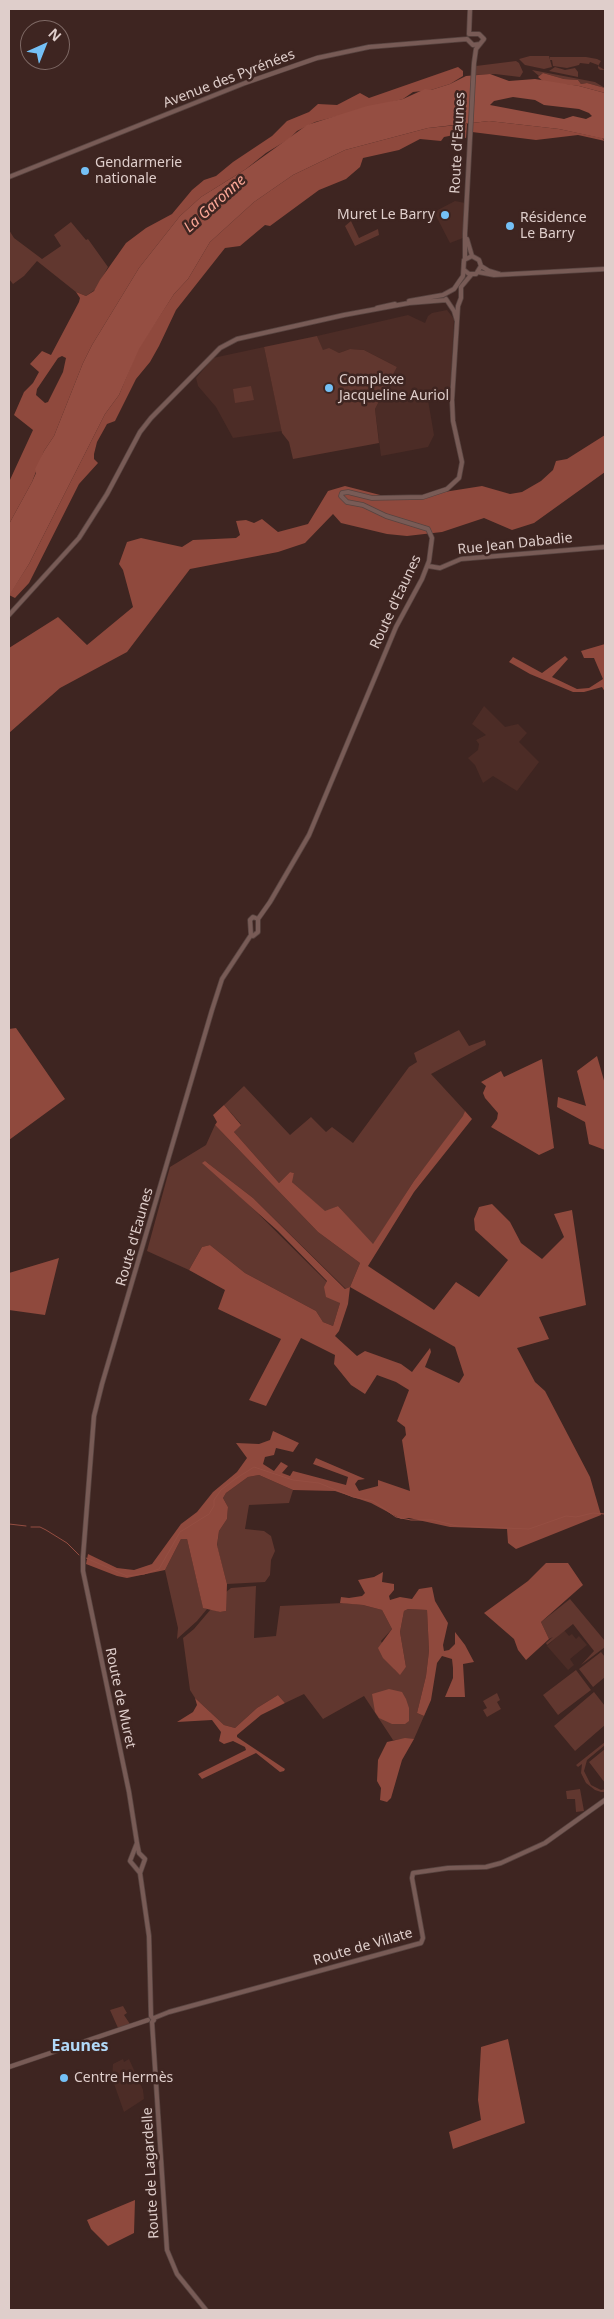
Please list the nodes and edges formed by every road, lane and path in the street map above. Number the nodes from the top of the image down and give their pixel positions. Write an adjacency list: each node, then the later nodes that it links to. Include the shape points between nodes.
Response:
1 (470, 9): 2 (main road)
2 (471, 34): 3 (main road); 5 (main road, via 483,35 484,41)
3 (467, 39): 4 (main road, Route d'Eaunes); 7 (main road, Avenue des Pyrénées, via 369,47 317,58)
4 (471, 44): 5 (main road); 6 (main road, Route d'Eaunes)
5 (480, 44): 6 (main road, Route d'Eaunes)
6 (475, 54): 8 (main road, Route d'Eaunes)
7 (9, 177)
8 (465, 233): 9 (main road, Route d'Eaunes); 10 (main road, Route d'Eaunes)
9 (472, 256): 10 (main road); 11 (main road, via 478,258)
10 (466, 258): 12 (main road, via 462,264)
11 (481, 266): 14 (main road); 16 (main road, via 489,272)
12 (464, 270): 15 (main road); 17 (main road)
13 (605, 270): 16 (main road)
14 (478, 272): 15 (main road); 16 (main road)
15 (471, 274): 19 (main road)
16 (501, 274)
17 (453, 290): 18 (main road); 19 (main road)
18 (447, 293): 20 (main road); 22 (main road)
19 (460, 294): 21 (main road)
20 (447, 302): 21 (main road, via 455,305); 22 (main road, via 409,303); 23 (main road)
21 (460, 302): 23 (main road, Route d'Eaunes)
22 (368, 311): 26 (main road, via 237,339 224,345 151,418 79,538)
23 (457, 320): 25 (main road, Route d'Eaunes, via 452,400 462,462 459,478 447,489 424,497 372,498 348,492 341,496 347,502 428,529 432,538)
24 (605, 547): 25 (main road, Rue Jean Dabadie, via 461,559 440,568)
25 (428, 566): 27 (main road, Route d'Eaunes, via 396,627 310,835)
26 (9, 615)
27 (258, 918): 28 (main road, Route d'Eaunes, via 258,932); 28 (main road, Route d'Eaunes, via 250,920)
28 (251, 934): 29 (main road, Route d'Eaunes, via 222,979 102,1384 94,1416)
29 (83, 1557): 31 (main road, Route de Muret, via 83,1571)
30 (605, 1800): 37 (main road, Route de Villate, via 545,1843 501,1863 413,1873 423,1938 421,1943)
31 (137, 1844): 32 (main road, Route de Muret); 33 (main road)
32 (139, 1853): 33 (main road); 35 (main road, via 145,1859)
33 (134, 1854): 34 (main road, via 130,1861)
34 (134, 1867): 35 (main road); 36 (main road)
35 (141, 1867): 36 (main road)
36 (140, 1873): 37 (main road, via 148,1936)
37 (151, 2019): 38 (main road); 39 (main road, Route de Lagardelle, via 167,2250 177,2274)
38 (9, 2067)
39 (206, 2310)

